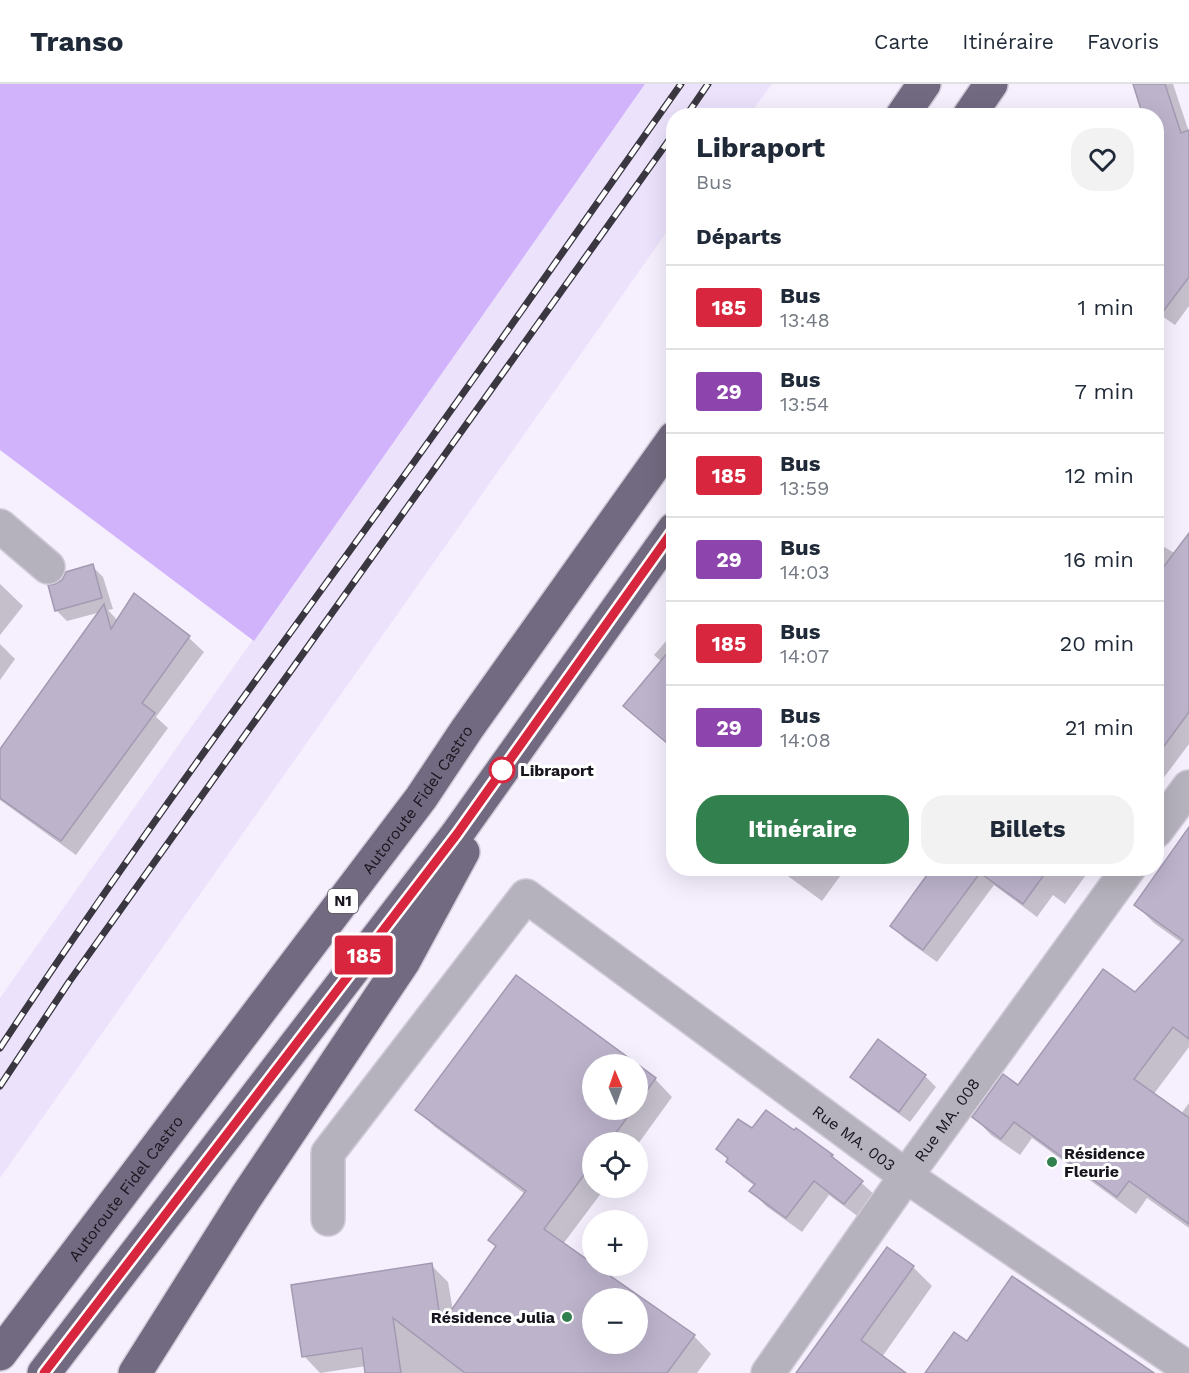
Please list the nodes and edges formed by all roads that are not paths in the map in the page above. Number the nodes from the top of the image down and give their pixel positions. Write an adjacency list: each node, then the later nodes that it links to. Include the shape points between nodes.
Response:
1 (924, 84): 3 (highway)
2 (991, 84): 4 (highway)
3 (908, 108)
4 (974, 108)
5 (666, 449): 15 (highway, Autoroute Fidel Castro / N1, via 421,798)
6 (0, 526): 8 (street)
7 (666, 540): 9 (highway)
8 (48, 567)
9 (529, 731): 17 (highway, via 457,834); 18 (highway, via 404,961 246,1197)
10 (1189, 788): 11 (street)
11 (1164, 821)
12 (1123, 876): 13 (street, Rue MA. 008)
13 (906, 1176): 14 (street, Rue MA. 003, via 526,896 328,1153); 16 (street, Rue MA. 003); 19 (street, Rue MA. 008)
14 (328, 1219)
15 (0, 1354)
16 (1189, 1369)
17 (44, 1373)
18 (135, 1373)
19 (768, 1373)

